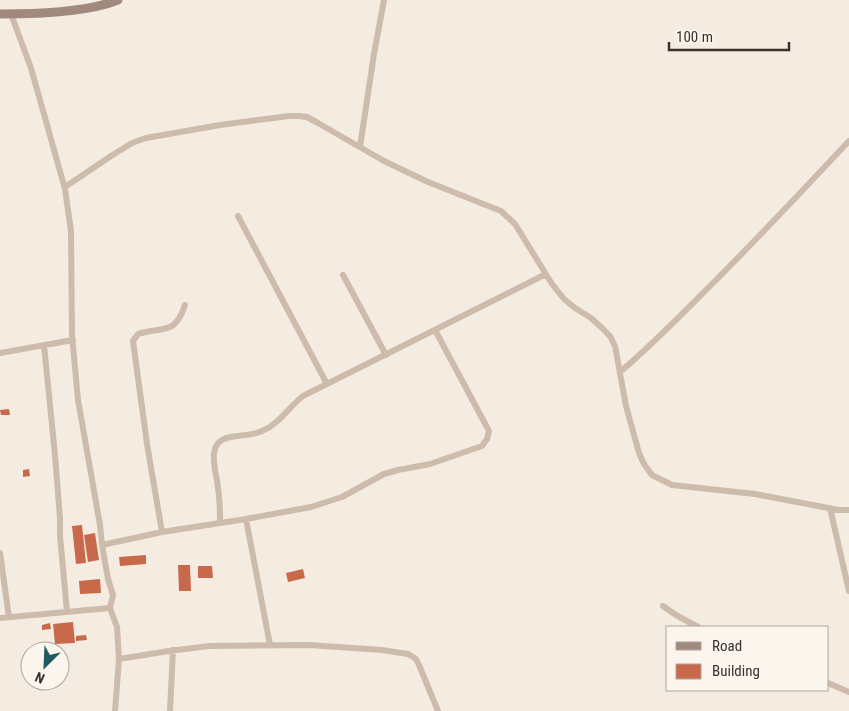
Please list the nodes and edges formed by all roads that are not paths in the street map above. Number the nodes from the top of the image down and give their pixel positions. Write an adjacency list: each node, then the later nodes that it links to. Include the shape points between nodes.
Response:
1 (118, 0): 4 (street, via 71,10)
2 (384, 0): 6 (street)
3 (0, 14): 4 (street)
4 (11, 14): 7 (street, via 31,68)
5 (849, 141): 17 (street, via 682,314)
6 (360, 147): 7 (street, via 307,118 289,116 132,143); 9 (street, via 428,182 501,211 515,224)
7 (65, 187): 13 (street, via 71,231)
8 (238, 216): 18 (street)
9 (546, 274): 12 (street); 17 (street, via 564,299 610,336)
10 (343, 275): 16 (street)
11 (185, 305): 23 (street, via 176,324 164,330 138,334 133,341)
12 (435, 330): 16 (street); 21 (street, via 489,431 482,446 430,464 384,474 342,498)
13 (73, 340): 14 (street); 24 (street, via 78,400)
14 (44, 345): 15 (street); 30 (street)
15 (0, 353)
16 (386, 355): 18 (street)
17 (620, 372): 19 (street, via 639,454 652,475 672,485 755,494)
18 (326, 384): 22 (street, via 303,396 263,431 222,439 218,444 213,462)
19 (830, 508): 20 (street); 27 (street)
20 (849, 510)
21 (246, 520): 22 (street); 34 (street)
22 (220, 523): 23 (street)
23 (162, 532): 24 (street)
24 (102, 545): 29 (street, via 112,595)
25 (0, 554): 26 (street)
26 (1, 562): 31 (street)
27 (849, 591)
28 (663, 606): 33 (street)
29 (110, 608): 30 (street); 36 (street, via 117,627)
30 (67, 612): 31 (street)
31 (9, 617): 32 (street)
32 (0, 618)
33 (696, 626)
34 (270, 645): 35 (street); 41 (street, via 309,645 408,654 416,659)
35 (173, 650): 36 (street); 40 (street)
36 (119, 660): 39 (street)
37 (829, 684): 38 (street)
38 (849, 692)
39 (115, 711)
40 (170, 711)
41 (438, 711)

